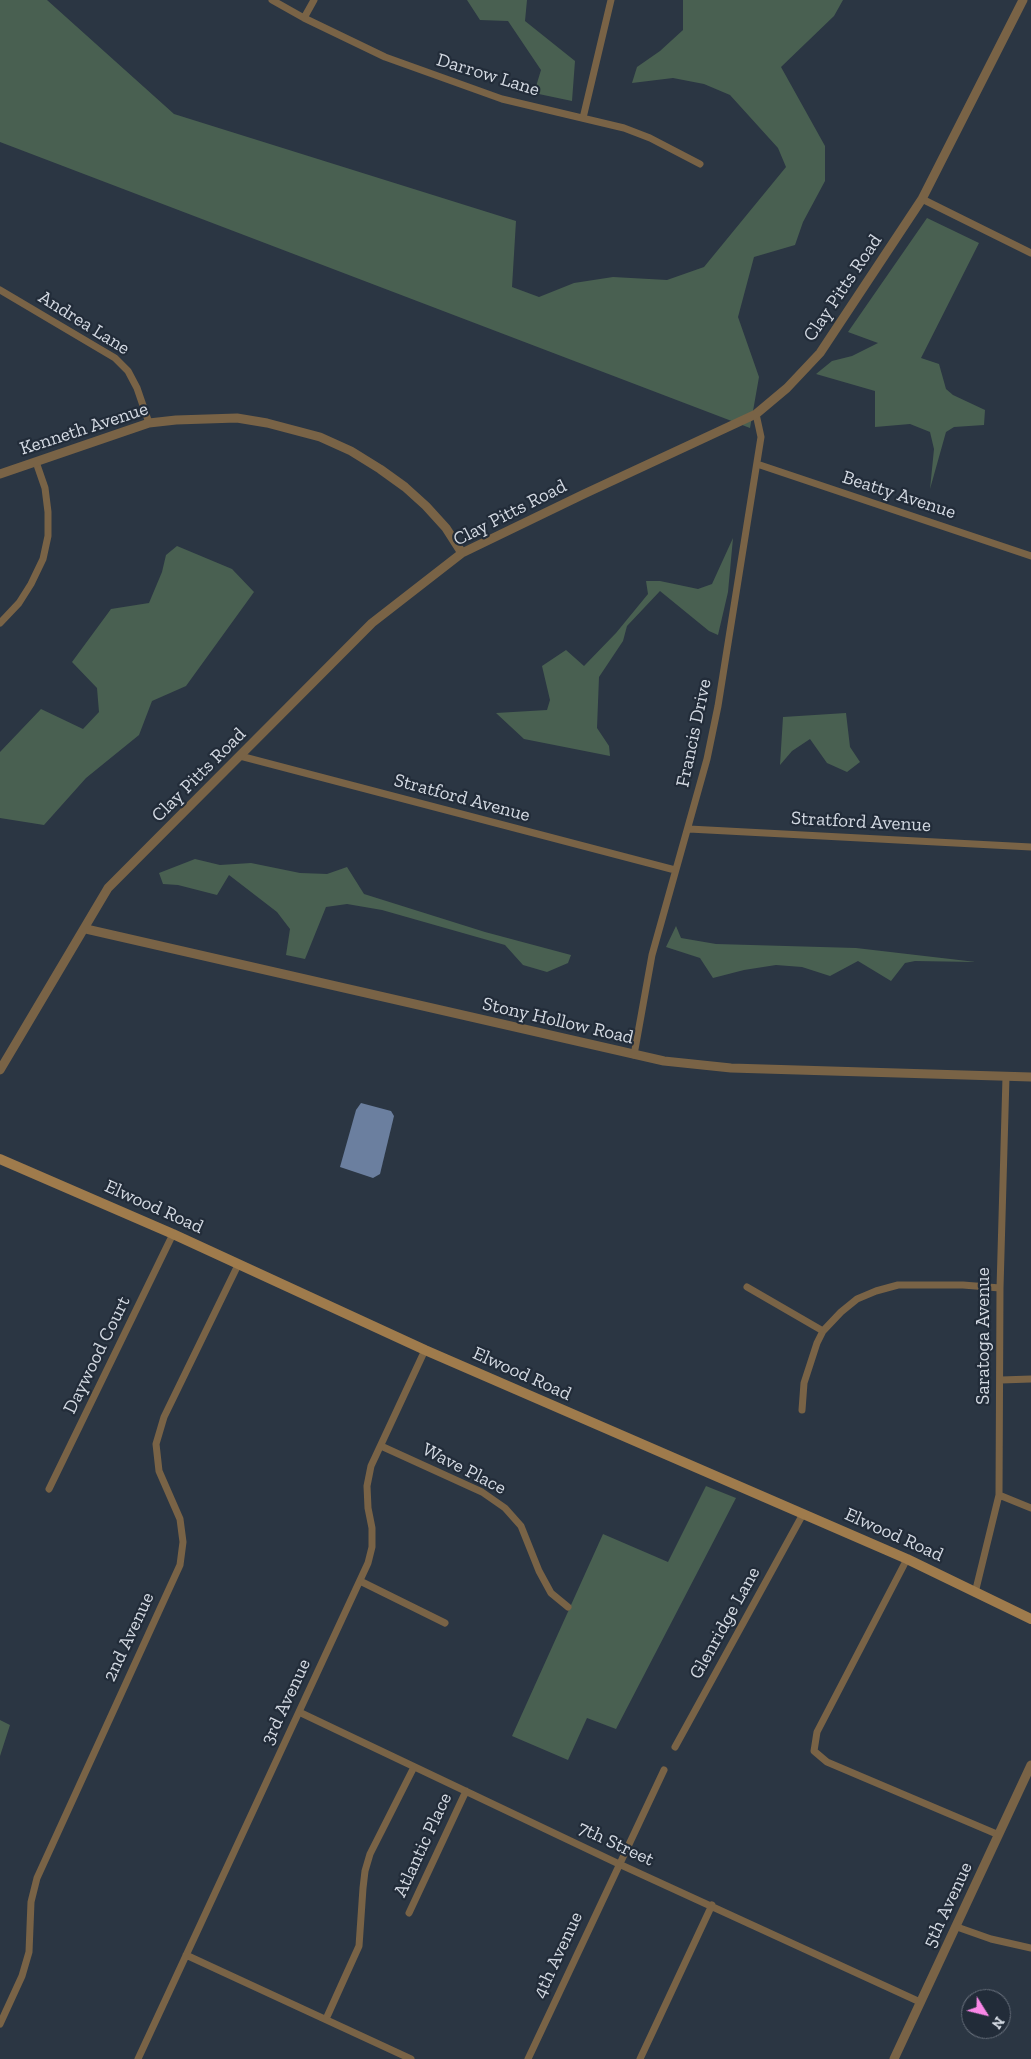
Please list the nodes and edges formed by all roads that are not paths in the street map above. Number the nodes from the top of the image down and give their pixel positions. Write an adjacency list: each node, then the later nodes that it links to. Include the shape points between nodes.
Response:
1 (272, 0): 5 (street, Darrow Lane)
2 (314, 0): 5 (street)
3 (611, 0): 6 (street)
4 (1023, 0): 8 (street, Clay Pitts Road)
5 (304, 18): 6 (street, Darrow Lane, via 385,58 423,72 502,99)
6 (583, 118): 7 (street, Darrow Lane, via 650,138)
7 (700, 164)
8 (922, 199): 9 (street); 11 (street, Clay Pitts Road, via 820,353 787,388)
9 (1031, 253)
10 (0, 290): 12 (street, Andrea Lane, via 115,358 128,371 137,388)
11 (756, 414): 14 (street, Francis Drive, via 760,437); 16 (street, Clay Pitts Road)
12 (149, 423): 13 (street, Kenneth Avenue); 16 (street, Kenneth Avenue, via 237,418 320,437 351,451 405,487 446,528)
13 (36, 462): 15 (street, Kenneth Avenue); 18 (street, via 48,512 48,536 43,559 32,584)
14 (757, 464): 17 (street, Beatty Avenue); 20 (street, Francis Drive, via 708,759)
15 (0, 474)
16 (462, 553): 19 (street, Clay Pitts Road, via 372,623)
17 (1031, 556)
18 (0, 623)
19 (240, 756): 22 (street, Stratford Avenue); 23 (street, Clay Pitts Road, via 108,888)
20 (688, 829): 21 (street, Stratford Avenue); 22 (street, Francis Drive)
21 (1031, 847)
22 (675, 870): 24 (street, Francis Drive, via 652,955)
23 (86, 929): 24 (street, Stony Hollow Road); 25 (street, Clay Pitts Road)
24 (634, 1055): 26 (street, Stony Hollow Road, via 722,1067)
25 (0, 1070)
26 (1006, 1077): 27 (street, Stony Hollow Road); 32 (street, Saratoga Avenue)
27 (1031, 1077)
28 (0, 1159): 29 (main road, Elwood Road)
29 (173, 1234): 30 (main road, Elwood Road); 39 (street, Daywood Court)
30 (238, 1265): 34 (main road, Elwood Road); 64 (street, 2nd Avenue, via 164,1417 156,1444 159,1472 180,1519 183,1542 180,1565 37,1878 31,1902 29,1952)
31 (747, 1287): 33 (street)
32 (1000, 1288): 33 (street, via 898,1285 857,1299); 36 (street, Saratoga Avenue)
33 (822, 1332): 37 (street, via 804,1384)
34 (425, 1350): 38 (street, 3rd Avenue); 42 (main road, Elwood Road)
35 (1031, 1379): 36 (street)
36 (1001, 1380): 40 (street, Saratoga Avenue)
37 (802, 1410)
38 (381, 1446): 44 (street, 3rd Avenue, via 371,1466 367,1486 372,1547); 46 (street, Wave Place, via 482,1492 505,1508 521,1526 550,1592)
39 (49, 1489)
40 (999, 1495): 41 (street); 45 (street, Saratoga Avenue)
41 (1031, 1508)
42 (803, 1514): 43 (main road, Elwood Road); 50 (street, Glenridge Lane)
43 (908, 1559): 45 (main road, Elwood Road); 55 (street, via 817,1732 814,1751 827,1762)
44 (360, 1581): 48 (street); 49 (street, 3rd Avenue)
45 (975, 1593): 47 (main road, Elwood Road)
46 (568, 1607)
47 (1031, 1619)
48 (445, 1622)
49 (299, 1712): 52 (street, 7th Street); 61 (street, 3rd Avenue)
50 (675, 1747)
51 (1031, 1765): 55 (street, 5th Avenue)
52 (414, 1767): 54 (street, 7th Street); 63 (street, via 370,1854 364,1880 359,1946)
53 (664, 1770): 56 (street)
54 (466, 1791): 56 (street, 7th Street); 58 (street, Atlantic Place)
55 (999, 1835): 59 (street, 5th Avenue)
56 (619, 1864): 57 (street, 7th Street); 67 (street, 4th Avenue)
57 (712, 1905): 62 (street, 7th Street); 68 (street)
58 (409, 1913)
59 (957, 1927): 60 (street); 62 (street, 5th Avenue)
60 (1031, 1948)
61 (186, 1956): 63 (street); 65 (street, 3rd Avenue)
62 (920, 2002): 69 (street, 5th Avenue)
63 (326, 2019): 66 (street)
64 (0, 2024)
65 (138, 2059)
66 (411, 2059)
67 (528, 2059)
68 (640, 2059)
69 (894, 2059)

